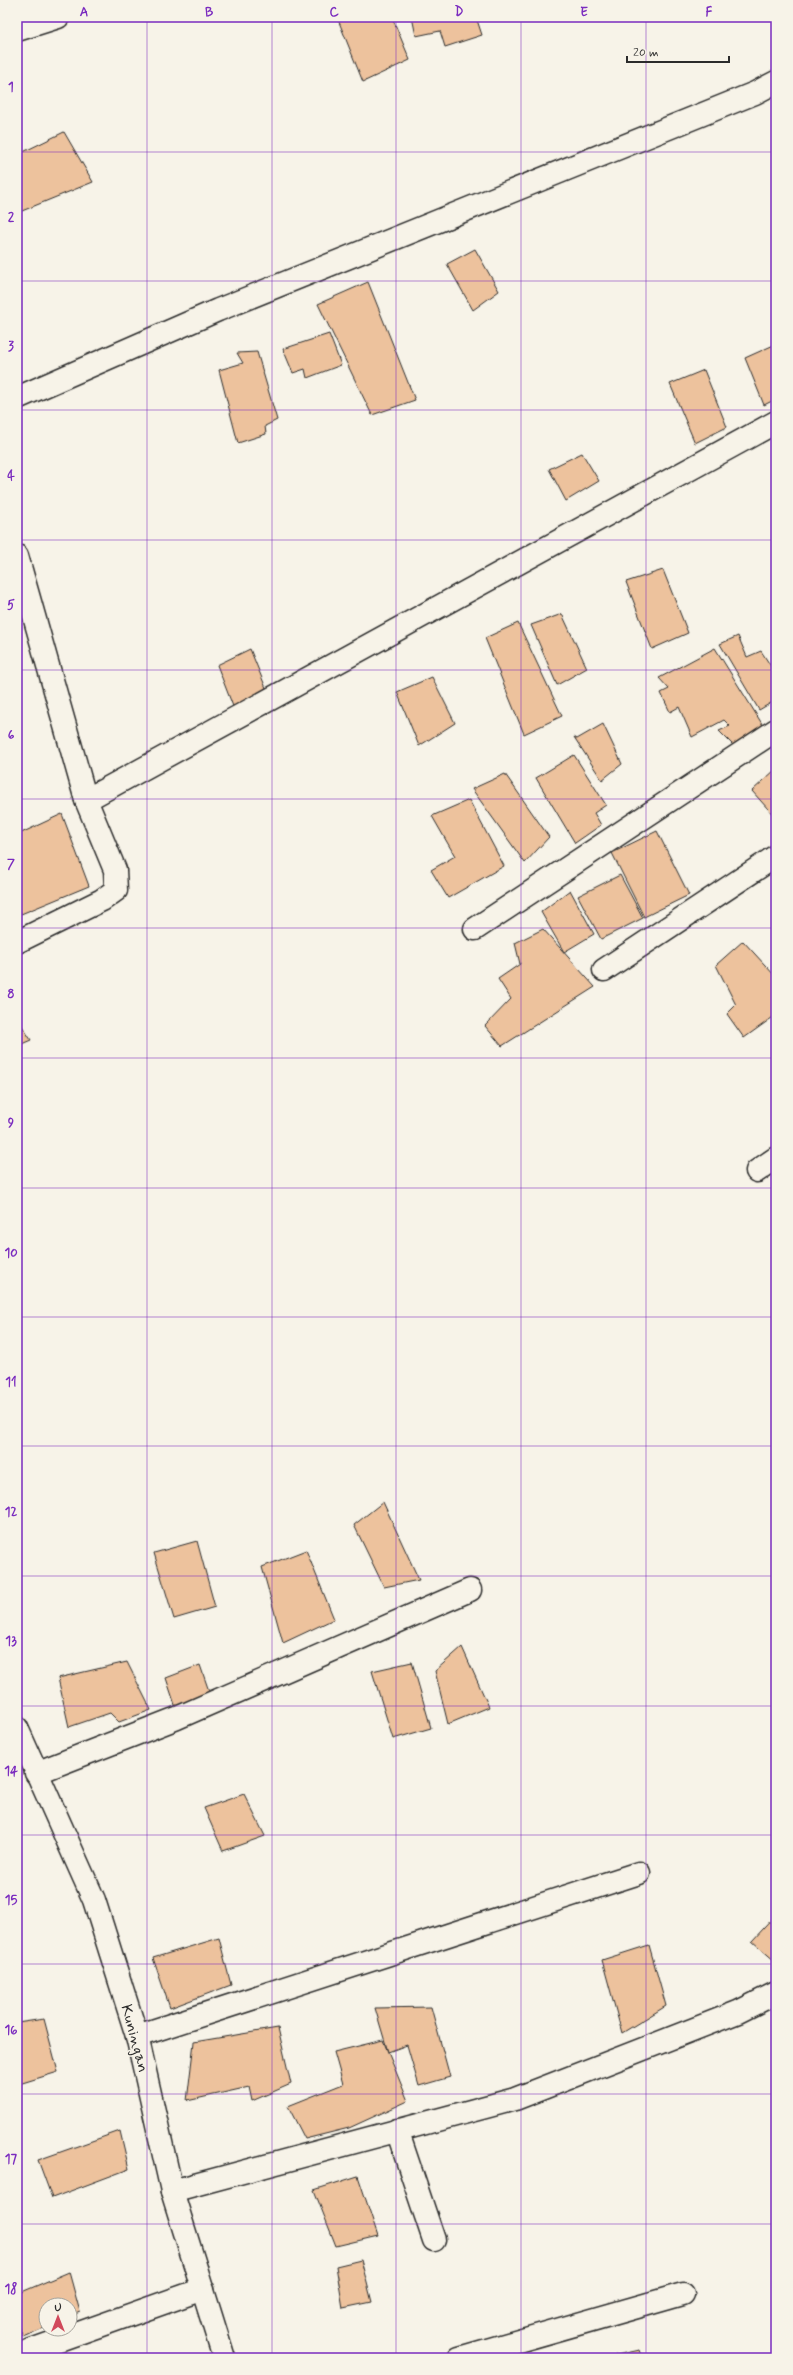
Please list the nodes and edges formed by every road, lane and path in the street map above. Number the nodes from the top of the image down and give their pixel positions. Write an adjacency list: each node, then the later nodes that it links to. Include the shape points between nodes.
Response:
1 (58, 17): 2 (street)
2 (17, 30)
3 (776, 82): 4 (street, via 755,93 218,310)
4 (17, 398)
5 (776, 422): 8 (street)
6 (17, 556): 8 (street)
7 (776, 730): 10 (street)
8 (86, 800): 11 (street, via 115,870 116,890 102,900)
9 (776, 856): 12 (street)
10 (475, 929)
11 (17, 942)
12 (604, 970)
13 (776, 1158): 14 (street)
14 (757, 1171)
15 (470, 1590): 17 (street, via 177,1718)
16 (19, 1738): 17 (street, Kuningan)
17 (36, 1773): 20 (street, Kuningan, via 94,1900)
18 (639, 1873): 20 (street)
19 (776, 1993): 21 (street, via 738,2012 515,2099)
20 (137, 2036): 22 (street, Kuningan)
21 (397, 2130): 22 (street); 23 (street)
22 (172, 2191): 24 (street, Kuningan)
23 (434, 2240)
24 (203, 2289): 26 (street); 27 (street, Kuningan)
25 (683, 2294): 28 (street)
26 (17, 2355)
27 (224, 2358)
28 (459, 2358)

